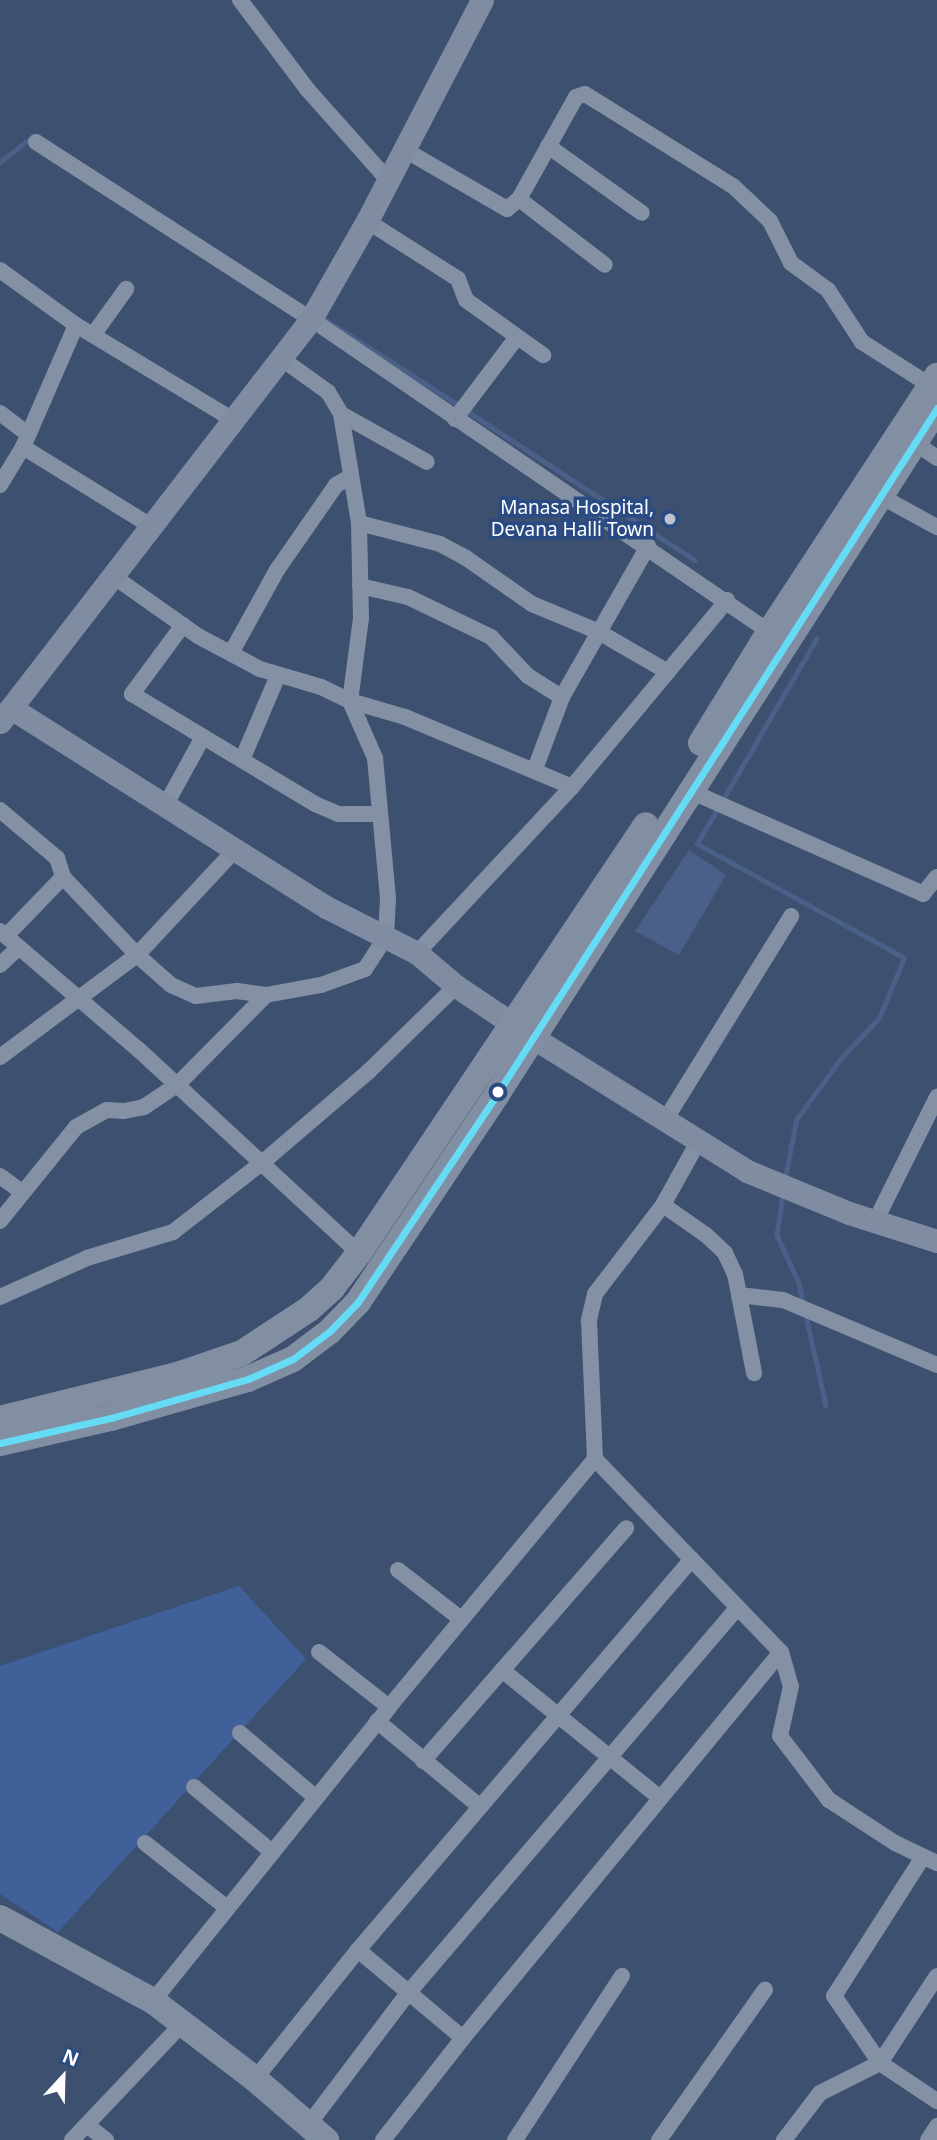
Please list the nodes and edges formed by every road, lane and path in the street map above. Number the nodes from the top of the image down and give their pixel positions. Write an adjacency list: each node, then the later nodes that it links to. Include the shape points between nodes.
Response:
1 (240, 0): 6 (street, via 307,89)
2 (482, 0): 5 (street)
3 (36, 142): 13 (street)
4 (548, 146): 7 (street); 8 (street); 19 (street, via 576,97 585,94 600,102 733,186 770,222 791,263 828,290 862,342)
5 (405, 150): 6 (street); 7 (street, via 507,209)
6 (388, 181): 9 (street)
7 (519, 199): 10 (street)
8 (642, 213)
9 (367, 221): 13 (street); 16 (street, via 458,279 466,299)
10 (606, 265)
11 (0, 270): 14 (street)
12 (126, 289): 15 (street)
13 (313, 314): 18 (street); 23 (street)
14 (76, 325): 15 (street); 24 (street)
15 (93, 335): 22 (street)
16 (517, 337): 17 (street); 23 (street)
17 (543, 355)
18 (282, 359): 21 (street, via 328,392); 22 (street)
19 (935, 390): 25 (main road); 39 (main road)
20 (0, 414): 24 (street)
21 (341, 414): 26 (street); 27 (street)
22 (232, 419): 31 (street)
23 (455, 419): 33 (street)
24 (26, 440): 28 (street); 31 (street)
25 (926, 450): 29 (main road)
26 (427, 463)
27 (350, 477): 30 (street); 40 (street, via 336,485 277,570)
28 (0, 485)
29 (882, 497): 32 (street); 39 (main road)
30 (359, 523): 35 (street); 38 (street, via 440,544 532,604)
31 (151, 526): 34 (street)
32 (937, 527)
33 (648, 546): 36 (street); 38 (street)
34 (113, 576): 37 (street); 45 (street)
35 (360, 586): 43 (street, via 408,597 491,637 528,676); 44 (street, via 361,618)
36 (727, 600): 39 (street); 41 (street)
37 (183, 625): 40 (street); 46 (street, via 132,694)
38 (597, 631): 41 (street); 43 (street)
39 (778, 638): 50 (main road); 67 (main road, via 705,737)
40 (231, 653): 42 (street)
41 (668, 672): 49 (street)
42 (278, 675): 44 (street); 47 (street)
43 (562, 697): 48 (street)
44 (350, 701): 48 (street, via 405,717); 53 (street, via 375,758)
45 (4, 711): 51 (street)
46 (203, 737): 47 (street); 51 (street)
47 (242, 760): 53 (street, via 338,814)
48 (535, 769): 49 (street)
49 (572, 787): 61 (street)
50 (690, 791): 56 (street, via 923,894); 67 (main road)
51 (165, 806): 54 (street)
52 (0, 810): 55 (street, via 57,858)
53 (380, 814): 59 (street, via 388,898)
54 (235, 850): 59 (street); 62 (street)
55 (63, 877): 58 (street); 62 (street)
56 (937, 877)
57 (791, 916): 71 (street)
58 (3, 933): 60 (street)
59 (386, 937): 61 (street); 65 (street, via 365,969 321,985)
60 (19, 947): 63 (street); 66 (street)
61 (417, 953): 64 (street)
62 (137, 954): 65 (street, via 171,985 196,996 237,991); 66 (street)
63 (0, 965)
64 (456, 986): 67 (street); 73 (street, via 369,1071)
65 (265, 995): 69 (street)
66 (81, 999): 68 (street); 69 (street)
67 (523, 1030): 71 (street); 80 (main road); 86 (main road, via 382,1271 330,1331 293,1359 248,1379 111,1418)
68 (0, 1057)
69 (177, 1085): 73 (street); 75 (street, via 144,1107 107,1110 76,1127)
70 (937, 1097): 78 (street)
71 (664, 1122): 72 (street)
72 (698, 1142): 76 (street); 78 (street, via 747,1171)
73 (263, 1162): 80 (street); 82 (street, via 173,1232 87,1258)
74 (0, 1176): 75 (street)
75 (22, 1192): 77 (street)
76 (663, 1205): 81 (street, via 725,1253); 87 (street, via 595,1294 589,1321)
77 (0, 1221)
78 (875, 1222): 79 (street)
79 (937, 1241)
80 (359, 1253): 85 (main road, via 309,1309 242,1353 180,1374)
81 (739, 1295): 83 (street, via 783,1300); 84 (street)
82 (0, 1297)
83 (937, 1365)
84 (754, 1373)
85 (0, 1419)
86 (0, 1443)
87 (595, 1458): 89 (street); 92 (street)
88 (626, 1528): 95 (street)
89 (692, 1559): 91 (street); 97 (street)
90 (398, 1570): 92 (street)
91 (738, 1607): 94 (street); 100 (street)
92 (461, 1619): 96 (street)
93 (319, 1652): 96 (street)
94 (780, 1652): 104 (street); 108 (street, via 791,1686 780,1736 830,1800)
95 (502, 1670): 97 (street); 101 (street)
96 (388, 1707): 98 (street)
97 (556, 1714): 100 (street); 105 (street)
98 (377, 1721): 101 (street); 103 (street)
99 (240, 1733): 103 (street)
100 (609, 1757): 104 (street); 115 (street)
101 (423, 1761): 105 (street)
102 (194, 1787): 107 (street)
103 (316, 1798): 107 (street)
104 (660, 1798): 118 (street)
105 (479, 1806): 111 (street)
106 (145, 1843): 109 (street)
107 (272, 1852): 109 (street)
108 (930, 1860): 119 (street, via 834,1996)
109 (227, 1908): 116 (street)
110 (0, 1918): 116 (main road)
111 (358, 1950): 115 (street); 120 (street)
112 (622, 1976): 128 (street)
113 (937, 1976): 119 (street)
114 (765, 1990): 129 (street)
115 (409, 1992): 118 (street); 124 (street)
116 (153, 2001): 117 (main road)
117 (183, 2023): 120 (main road); 122 (street)
118 (463, 2038): 127 (street)
119 (880, 2063): 121 (street); 130 (street, via 820,2093)
120 (255, 2079): 124 (main road)
121 (937, 2101)
122 (88, 2126): 125 (street); 126 (street)
123 (937, 2126): 131 (street)
124 (317, 2132)
125 (72, 2140)
126 (106, 2140)
127 (383, 2140)
128 (515, 2140)
129 (659, 2140)
130 (784, 2140)
131 (928, 2140)

